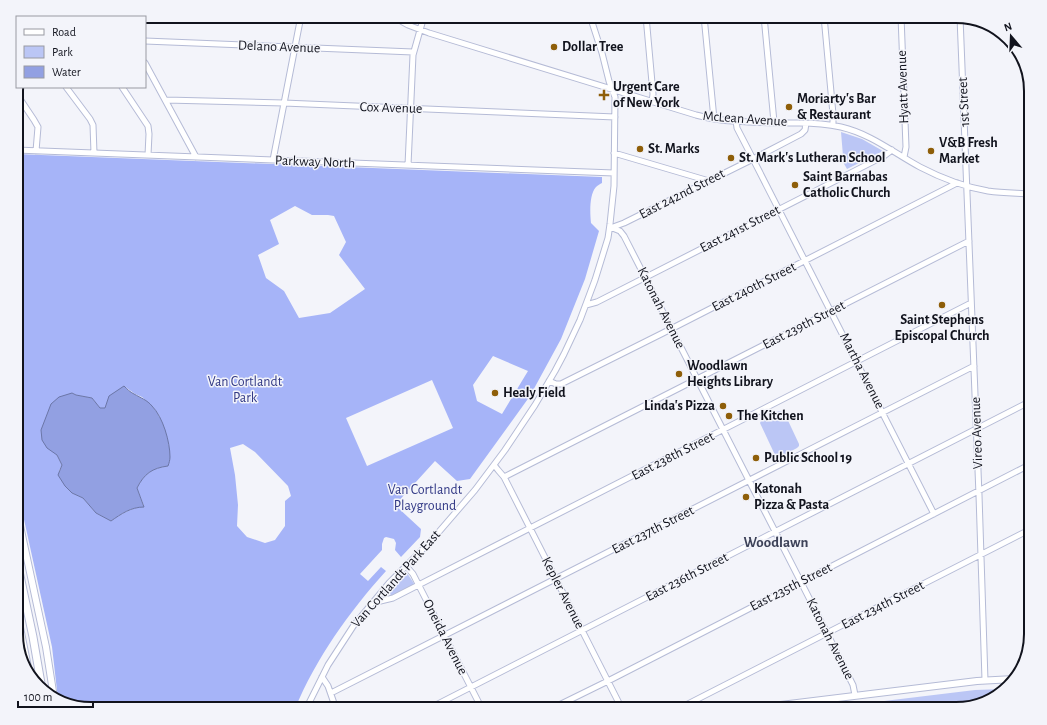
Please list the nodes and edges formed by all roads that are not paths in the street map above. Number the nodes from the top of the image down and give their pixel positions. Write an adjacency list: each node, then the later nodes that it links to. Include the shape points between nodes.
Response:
1 (300, 23): 13 (street)
2 (404, 23): 11 (street, McLean Avenue)
3 (422, 23): 11 (street)
4 (593, 23): 18 (street, Van Cortlandt Park East)
5 (647, 23): 20 (street)
6 (705, 23): 25 (street)
7 (765, 23): 27 (street)
8 (825, 23): 29 (street)
9 (901, 23): 37 (street, Hyatt Avenue, via 906,147)
10 (960, 23): 44 (street, 1st Street)
11 (420, 30): 14 (street); 18 (street, McLean Avenue)
12 (146, 41): 13 (street, Delano Avenue)
13 (295, 48): 14 (street, Delano Avenue); 21 (street)
14 (413, 52): 23 (street)
15 (146, 65): 19 (street)
16 (67, 88): 33 (street, via 94,126)
17 (123, 88): 35 (street, via 148,126)
18 (612, 89): 20 (street, McLean Avenue); 24 (street, Van Cortlandt Park East, via 615,97)
19 (166, 100): 21 (street, Cox Avenue); 36 (street)
20 (652, 102): 25 (street, McLean Avenue)
21 (284, 103): 23 (street, Cox Avenue); 39 (street)
22 (23, 104): 32 (street, via 38,127)
23 (411, 109): 24 (street, Cox Avenue); 40 (street)
24 (615, 117): 34 (street, Van Cortlandt Park East)
25 (714, 119): 26 (street, McLean Avenue)
26 (736, 121): 27 (street, McLean Avenue); 38 (street, Martha Avenue)
27 (774, 122): 28 (street, McLean Avenue)
28 (806, 123): 29 (street, McLean Avenue); 38 (street, East 242nd Street, via 801,134)
29 (833, 125): 31 (street, McLean Avenue, via 863,134)
30 (23, 150): 32 (street, Parkway North)
31 (892, 150): 37 (street, McLean Avenue); 46 (street, East 241st Street)
32 (36, 151): 33 (street, Parkway North)
33 (94, 153): 35 (street, Parkway North)
34 (614, 153): 41 (street, Van Cortlandt Park East); 42 (street)
35 (148, 155): 36 (street, Parkway North)
36 (196, 157): 39 (street, Parkway North)
37 (904, 157): 43 (street, McLean Avenue)
38 (753, 159): 42 (street, East 242nd Street); 46 (street, Martha Avenue)
39 (273, 160): 40 (street, Parkway North)
40 (408, 165): 41 (street, Parkway North)
41 (614, 173): 47 (street, Van Cortlandt Park East)
42 (709, 181): 47 (street, East 242nd Street, via 622,224)
43 (957, 183): 44 (street, McLean Avenue); 49 (street, East 240th Street)
44 (967, 186): 45 (street, McLean Avenue, via 995,192); 48 (street, Vireo Avenue)
45 (1024, 194)
46 (779, 210): 49 (street, Martha Avenue); 50 (street, East 241st Street)
47 (610, 227): 50 (street, Katonah Avenue, via 622,233); 52 (street, Van Cortlandt Park East)
48 (969, 241): 51 (street, Vireo Avenue); 53 (street, East 239th Street)
49 (805, 260): 53 (street, Martha Avenue); 54 (street, East 240th Street)
50 (645, 277): 52 (street, East 241st Street, via 597,302); 54 (street, Katonah Avenue)
51 (971, 304): 55 (street, East 238th Street); 56 (street, Vireo Avenue)
52 (586, 305): 58 (street, Van Cortlandt Park East)
53 (831, 311): 55 (street, Martha Avenue); 57 (street, East 239th Street)
54 (672, 329): 57 (street, Katonah Avenue); 58 (street, East 240th Street, via 561,384)
55 (857, 362): 60 (street, Martha Avenue); 62 (street, East 238th Street)
56 (974, 366): 60 (street, East 237th Street); 61 (street, Vireo Avenue)
57 (697, 379): 62 (street, Katonah Avenue); 66 (street, East 239th Street)
58 (549, 381): 64 (street, Van Cortlandt Park East, via 518,432)
59 (1024, 404): 61 (street, East 236th Street)
60 (883, 413): 63 (street, Martha Avenue); 67 (street, East 237th Street)
61 (976, 428): 63 (street, East 236th Street); 68 (street, Vireo Avenue)
62 (723, 430): 67 (street, Katonah Avenue); 70 (street, East 238th Street)
63 (909, 463): 69 (street, Martha Avenue); 71 (street, East 236th Street)
64 (494, 465): 66 (street); 75 (street, Van Cortlandt Park East, via 431,541)
65 (1024, 468): 68 (street, East 235th Street)
66 (504, 477): 70 (street, Kepler Avenue)
67 (749, 481): 71 (street, Katonah Avenue); 76 (street, East 237th Street)
68 (979, 491): 69 (street, East 235th Street); 74 (street, Vireo Avenue)
69 (934, 514): 77 (street, East 235th Street)
70 (530, 528): 76 (street, Kepler Avenue); 78 (street, East 238th Street)
71 (775, 532): 77 (street, Katonah Avenue); 81 (street, East 236th Street)
72 (1024, 533): 74 (street, East 234th Street)
73 (23, 540): 90 (main road)
74 (981, 555): 82 (street, East 234th Street); 87 (street, Vireo Avenue)
75 (406, 566): 78 (street, Oneida Avenue); 80 (street, Van Cortlandt Park East)
76 (556, 579): 81 (street, Kepler Avenue); 83 (street, East 237th Street)
77 (801, 582): 82 (street, Katonah Avenue); 88 (street, East 235th Street)
78 (418, 585): 80 (street, East 238th Street, via 390,599); 83 (street, Oneida Avenue)
79 (23, 590): 85 (highway)
80 (372, 603): 84 (street, Van Cortlandt Park East, via 348,634)
81 (582, 630): 88 (street, Kepler Avenue); 89 (street, East 236th Street)
82 (827, 633): 92 (street, Katonah Avenue); 99 (street, East 234th Street)
83 (444, 635): 89 (street, Oneida Avenue); 91 (street, East 237th Street)
84 (322, 677): 91 (street); 93 (street, Van Cortlandt Park East)
85 (40, 679)
86 (1007, 679): 87 (main road)
87 (985, 680): 92 (main road)
88 (608, 681): 97 (street, East 235th Street); 98 (street, Kepler Avenue)
89 (471, 687): 95 (street, East 236th Street); 96 (street, Oneida Avenue)
90 (53, 691)
91 (331, 693): 94 (street)
92 (856, 695): 100 (main road)
93 (310, 702)
94 (334, 702)
95 (442, 702)
96 (478, 702)
97 (565, 702)
98 (618, 702)
99 (692, 702)
100 (802, 702)

